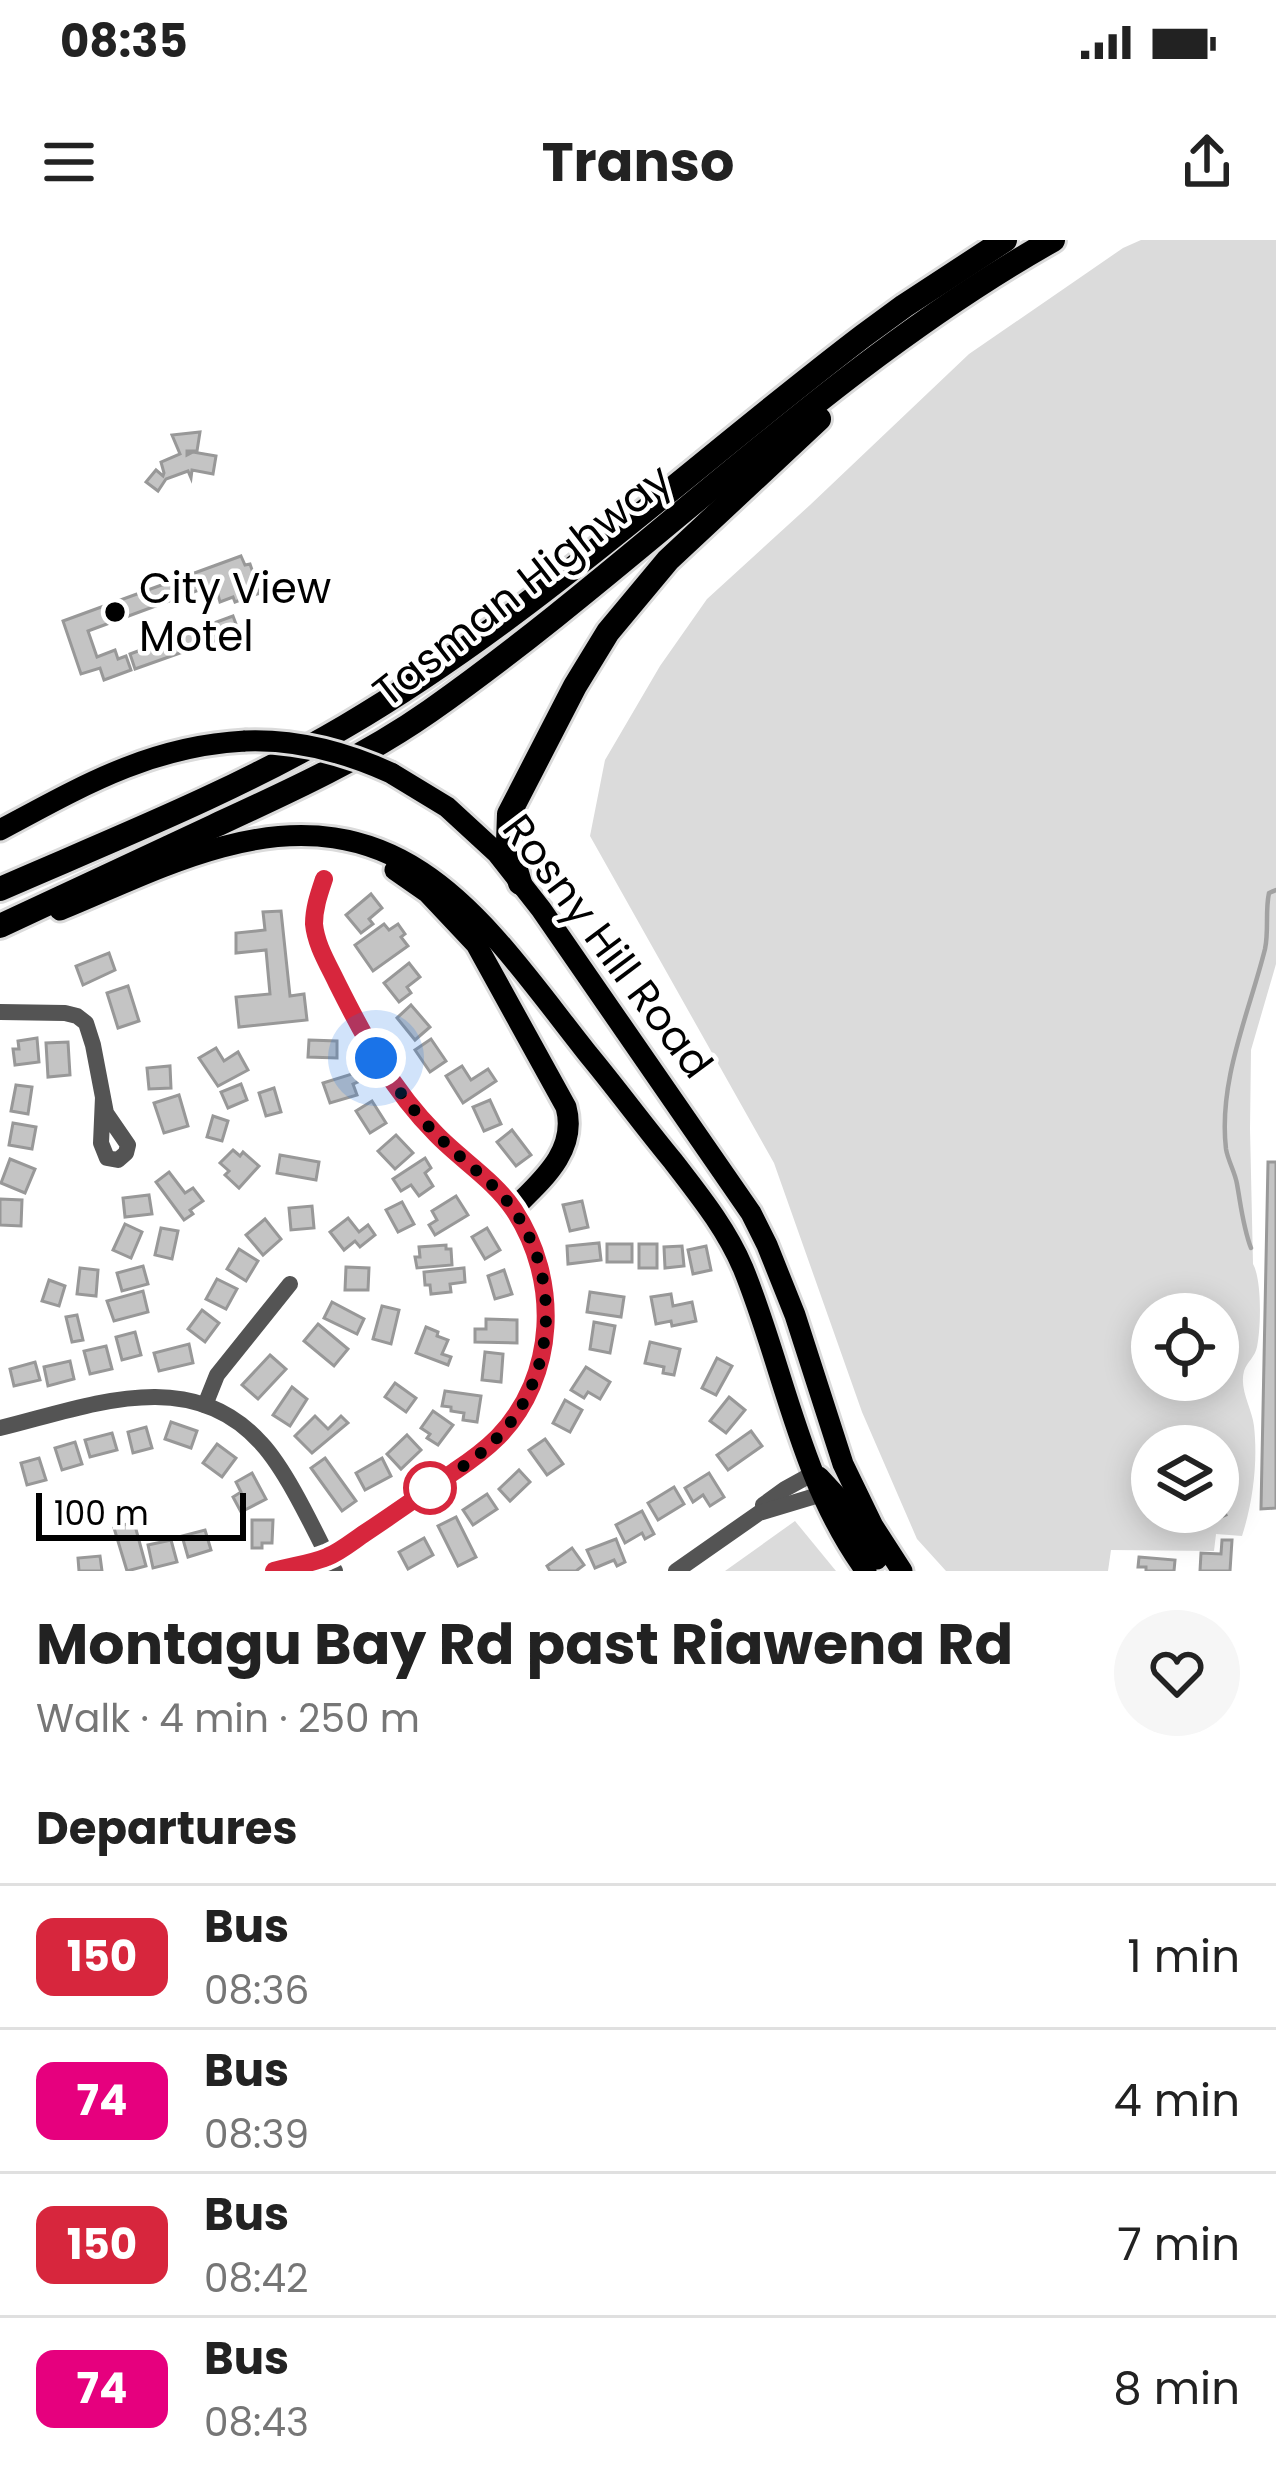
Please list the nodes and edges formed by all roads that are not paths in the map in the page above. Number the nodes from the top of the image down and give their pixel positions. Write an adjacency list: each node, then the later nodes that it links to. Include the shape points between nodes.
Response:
1 (1005, 240): 8 (highway, Tasman Highway, via 863,336 525,607 364,715 237,784)
2 (1053, 240): 3 (highway, Tasman Highway)
3 (941, 309): 7 (highway, via 694,535 608,632 509,814); 9 (highway, Tasman Highway, via 408,726 300,787)
4 (0, 830): 7 (main road, Rosny Hill Road, bridge, via 128,764 200,745 278,742 328,750 424,791 466,822)
5 (243, 842): 9 (main road, Tasman Highway); 12 (main road, via 319,843 377,861 428,893 476,944 569,1119 559,1159); 17 (main road, Rosny Hill Road, via 319,836 386,852 450,891 496,937 732,1244)
6 (324, 879): 12 (street, via 317,940 367,1041 425,1123)
7 (520, 883): 14 (main road, Rosny Hill Road, via 751,1213)
8 (0, 889)
9 (0, 930)
10 (0, 1012): 11 (street, via 82,1019)
11 (103, 1097)
12 (513, 1209): 18 (street, via 538,1260 546,1303 539,1364 522,1403 482,1452)
13 (290, 1284): 15 (street, via 217,1375)
14 (798, 1323): 17 (main road, via 825,1455); 23 (main road, Rosny Hill Road, via 843,1464)
15 (205, 1405): 16 (street, via 134,1396); 18 (street, via 262,1443)
16 (0, 1428)
17 (821, 1484): 20 (street, via 750,1518); 21 (main road, Rosny Hill Road); 22 (main road, via 840,1498)
18 (331, 1564): 19 (street)
19 (273, 1571)
20 (676, 1571)
21 (866, 1571)
22 (886, 1571)
23 (902, 1571)

